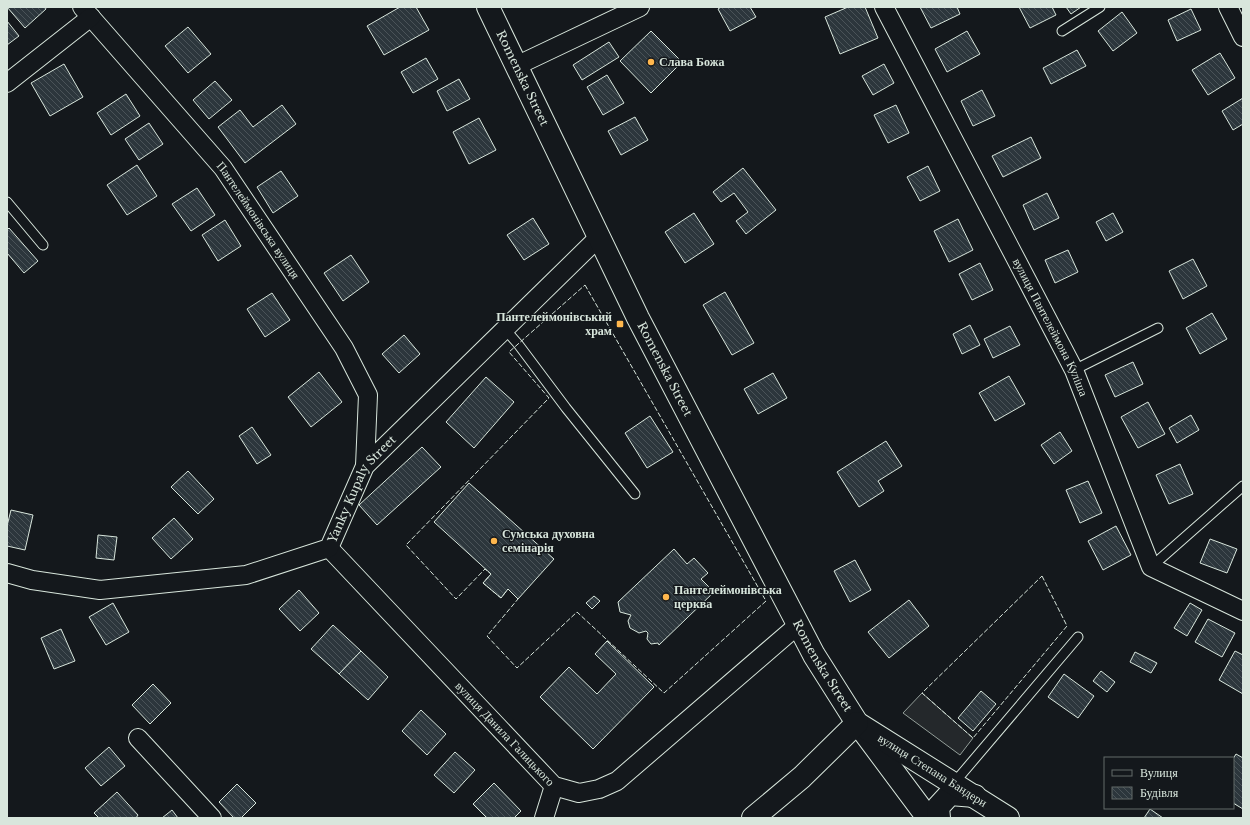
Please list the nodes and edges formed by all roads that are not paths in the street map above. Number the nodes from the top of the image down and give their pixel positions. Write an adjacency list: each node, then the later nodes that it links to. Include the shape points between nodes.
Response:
1 (488, 7): 9 (main road, Romenska Street)
2 (640, 7): 9 (street)
3 (884, 7): 16 (street, вулиця Пантелеймона Куліша)
4 (1100, 7): 7 (lane)
5 (1228, 7): 8 (street)
6 (86, 12): 10 (street); 17 (street, Пантелеймонівська вулиця, via 223,168 344,348 368,395)
7 (1062, 31)
8 (1243, 37)
9 (516, 66): 12 (main road, Romenska Street)
10 (7, 83)
11 (7, 202): 13 (lane)
12 (599, 237): 14 (street, Yanky Kupaly Street); 24 (main road, Romenska Street, via 638,318)
13 (43, 245)
14 (504, 328): 17 (street, Yanky Kupaly Street); 19 (lane)
15 (1158, 328): 16 (lane)
16 (1074, 370): 21 (street, вулиця Пантелеймона Куліша)
17 (365, 466): 20 (street, Yanky Kupaly Street)
18 (1243, 486): 21 (lane)
19 (635, 494)
20 (329, 548): 22 (street, Yanky Kupaly Street, via 246,575 100,590 32,580); 29 (street, вулиця Данила Галицького)
21 (1151, 567): 23 (street)
22 (7, 572)
23 (1243, 611)
24 (798, 625): 26 (main road, Romenska Street, via 814,656); 29 (street, вулиця Данила Галицького, via 617,781 599,789 579,793)
25 (1078, 637): 28 (lane)
26 (857, 723): 28 (main road, вулиця Степана Бандери); 33 (main road, via 802,777); 34 (main road, Romenska Street)
27 (138, 738): 31 (street)
28 (954, 783): 30 (main road, вулиця Степана Бандери)
29 (554, 786): 32 (street)
30 (975, 796): 35 (main road, via 950,794 938,807); 36 (main road, вулиця Степана Бандери)
31 (212, 818)
32 (544, 818)
33 (753, 818)
34 (928, 818)
35 (939, 818)
36 (1008, 818)

